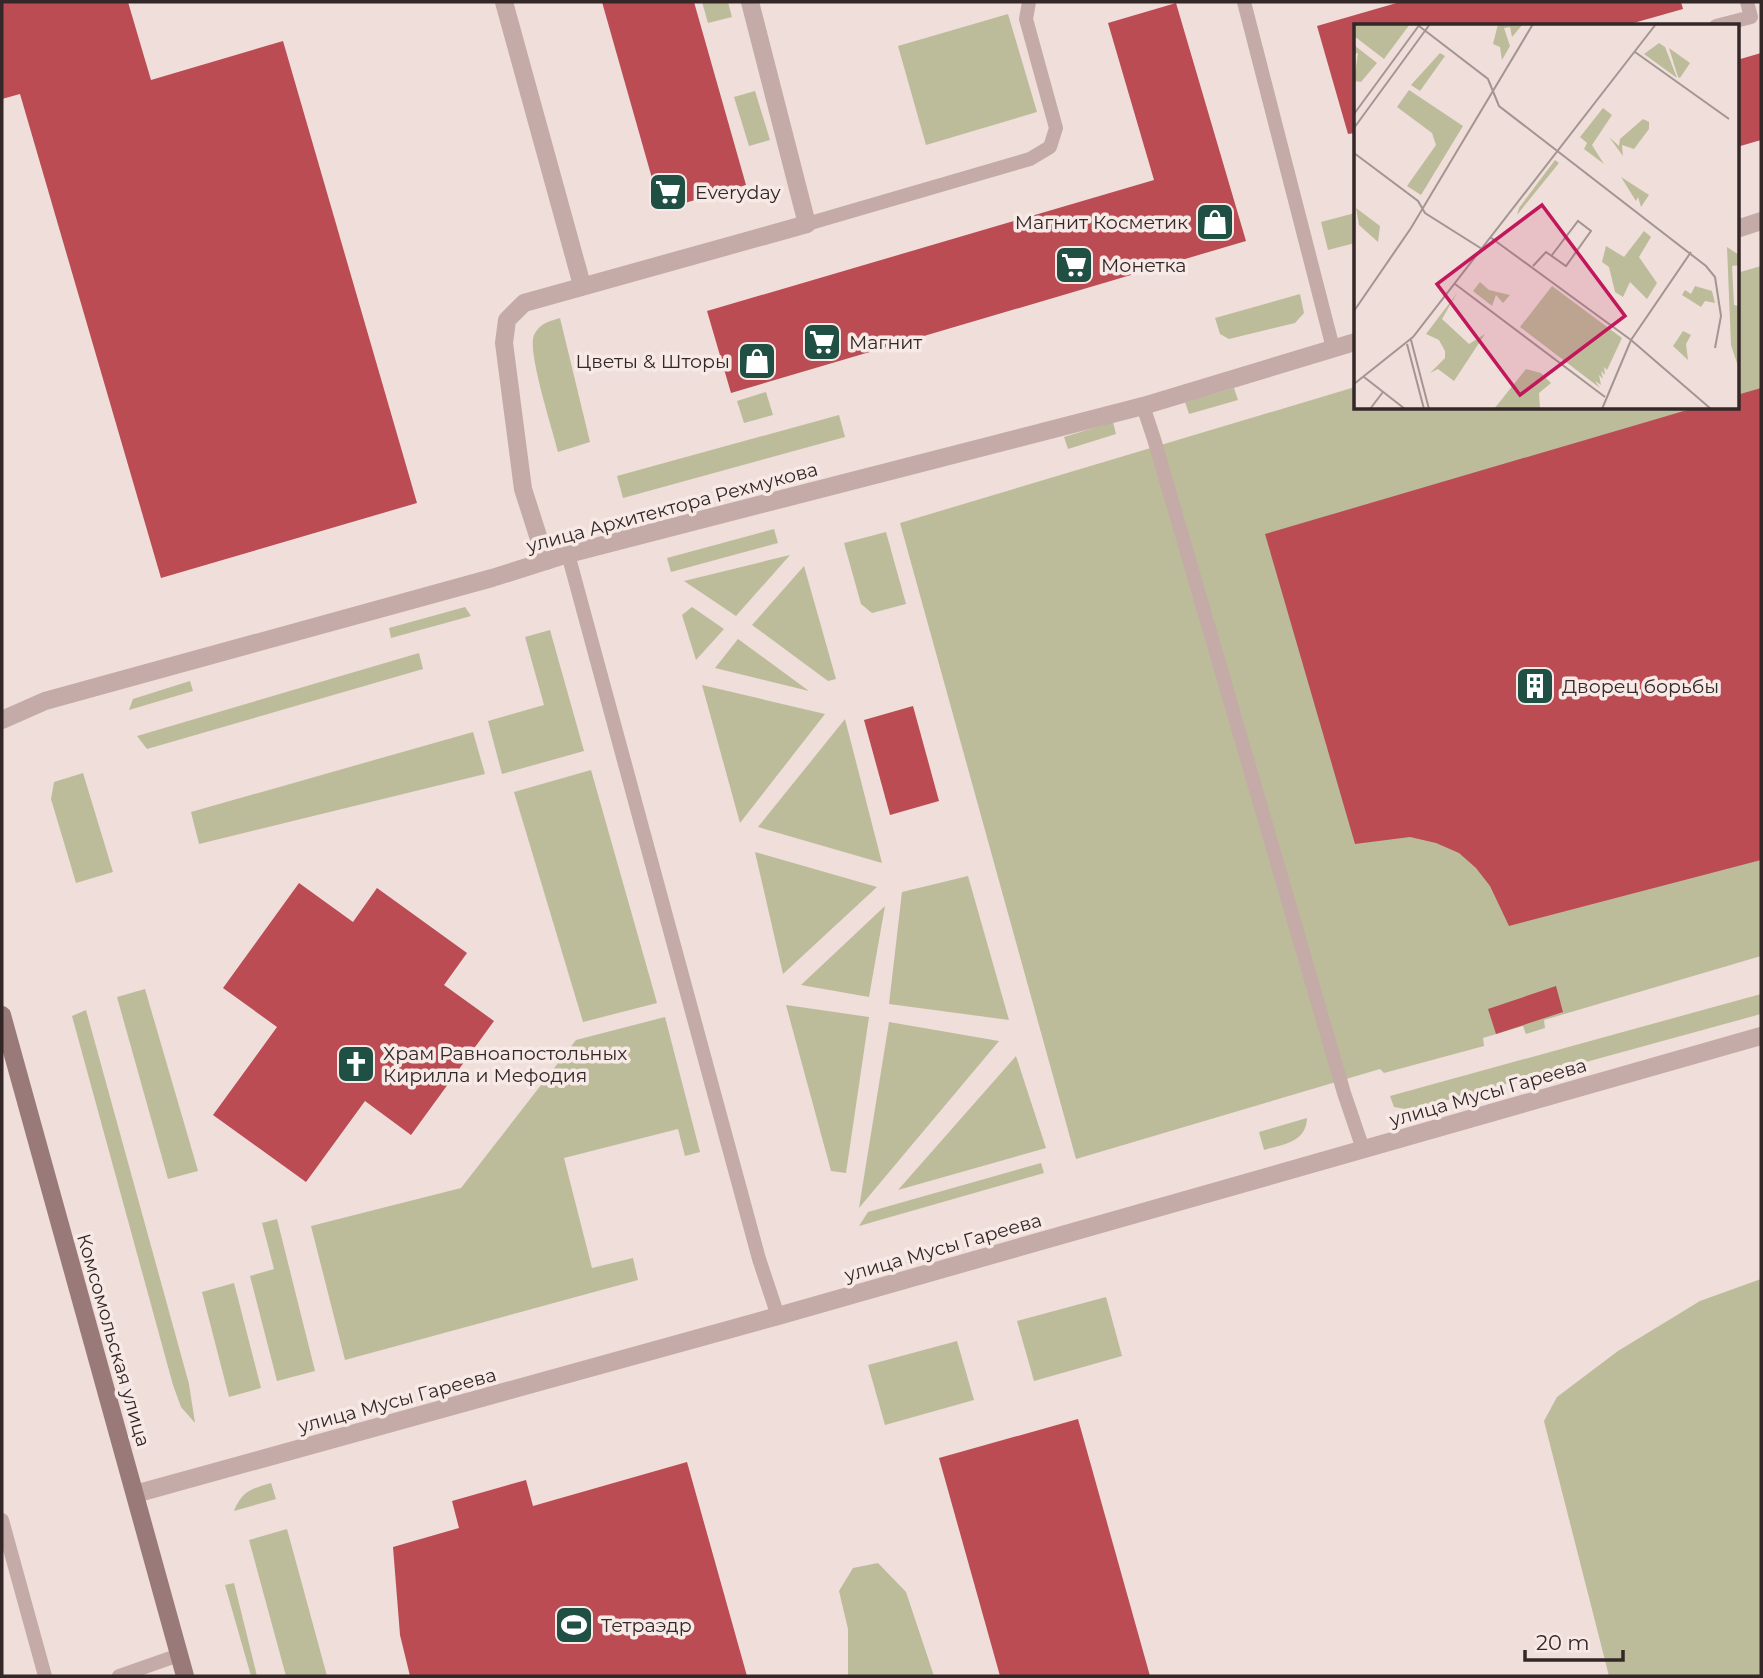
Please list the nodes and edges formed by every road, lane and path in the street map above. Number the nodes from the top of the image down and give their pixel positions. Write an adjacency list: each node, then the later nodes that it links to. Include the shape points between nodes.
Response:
1 (504, 2): 10 (street)
2 (750, 2): 8 (street)
3 (1029, 2): 8 (lane, via 1026,19 1056,128 1049,147 1030,159)
4 (1244, 2): 12 (lane)
5 (1747, 2): 6 (lane, via 1751,17)
6 (1724, 24)
7 (1761, 221): 9 (street)
8 (807, 223): 10 (street)
9 (1738, 229)
10 (582, 285): 15 (street, via 524,303 508,320 504,343 523,489)
11 (1354, 342): 12 (street, улица Архитектора Рехмукова)
12 (1333, 348): 13 (street, улица Архитектора Рехмукова)
13 (1143, 406): 14 (street, улица Архитектора Рехмукова); 19 (lane)
14 (568, 554): 15 (street, улица Архитектора Рехмукова); 20 (lane)
15 (545, 561): 16 (street, улица Архитектора Рехмукова, via 45,701)
16 (2, 720)
17 (2, 1015): 21 (main road, Комсомольская улица)
18 (1761, 1036): 19 (street, улица Мусы Гареева)
19 (1363, 1149): 20 (street, улица Мусы Гареева)
20 (778, 1316): 21 (street, улица Мусы Гареева)
21 (135, 1494): 23 (main road, Комсомольская улица)
22 (2, 1520): 24 (lane)
23 (179, 1655): 25 (lane); 26 (main road, Комсомольская улица)
24 (45, 1676)
25 (119, 1676)
26 (185, 1676)

